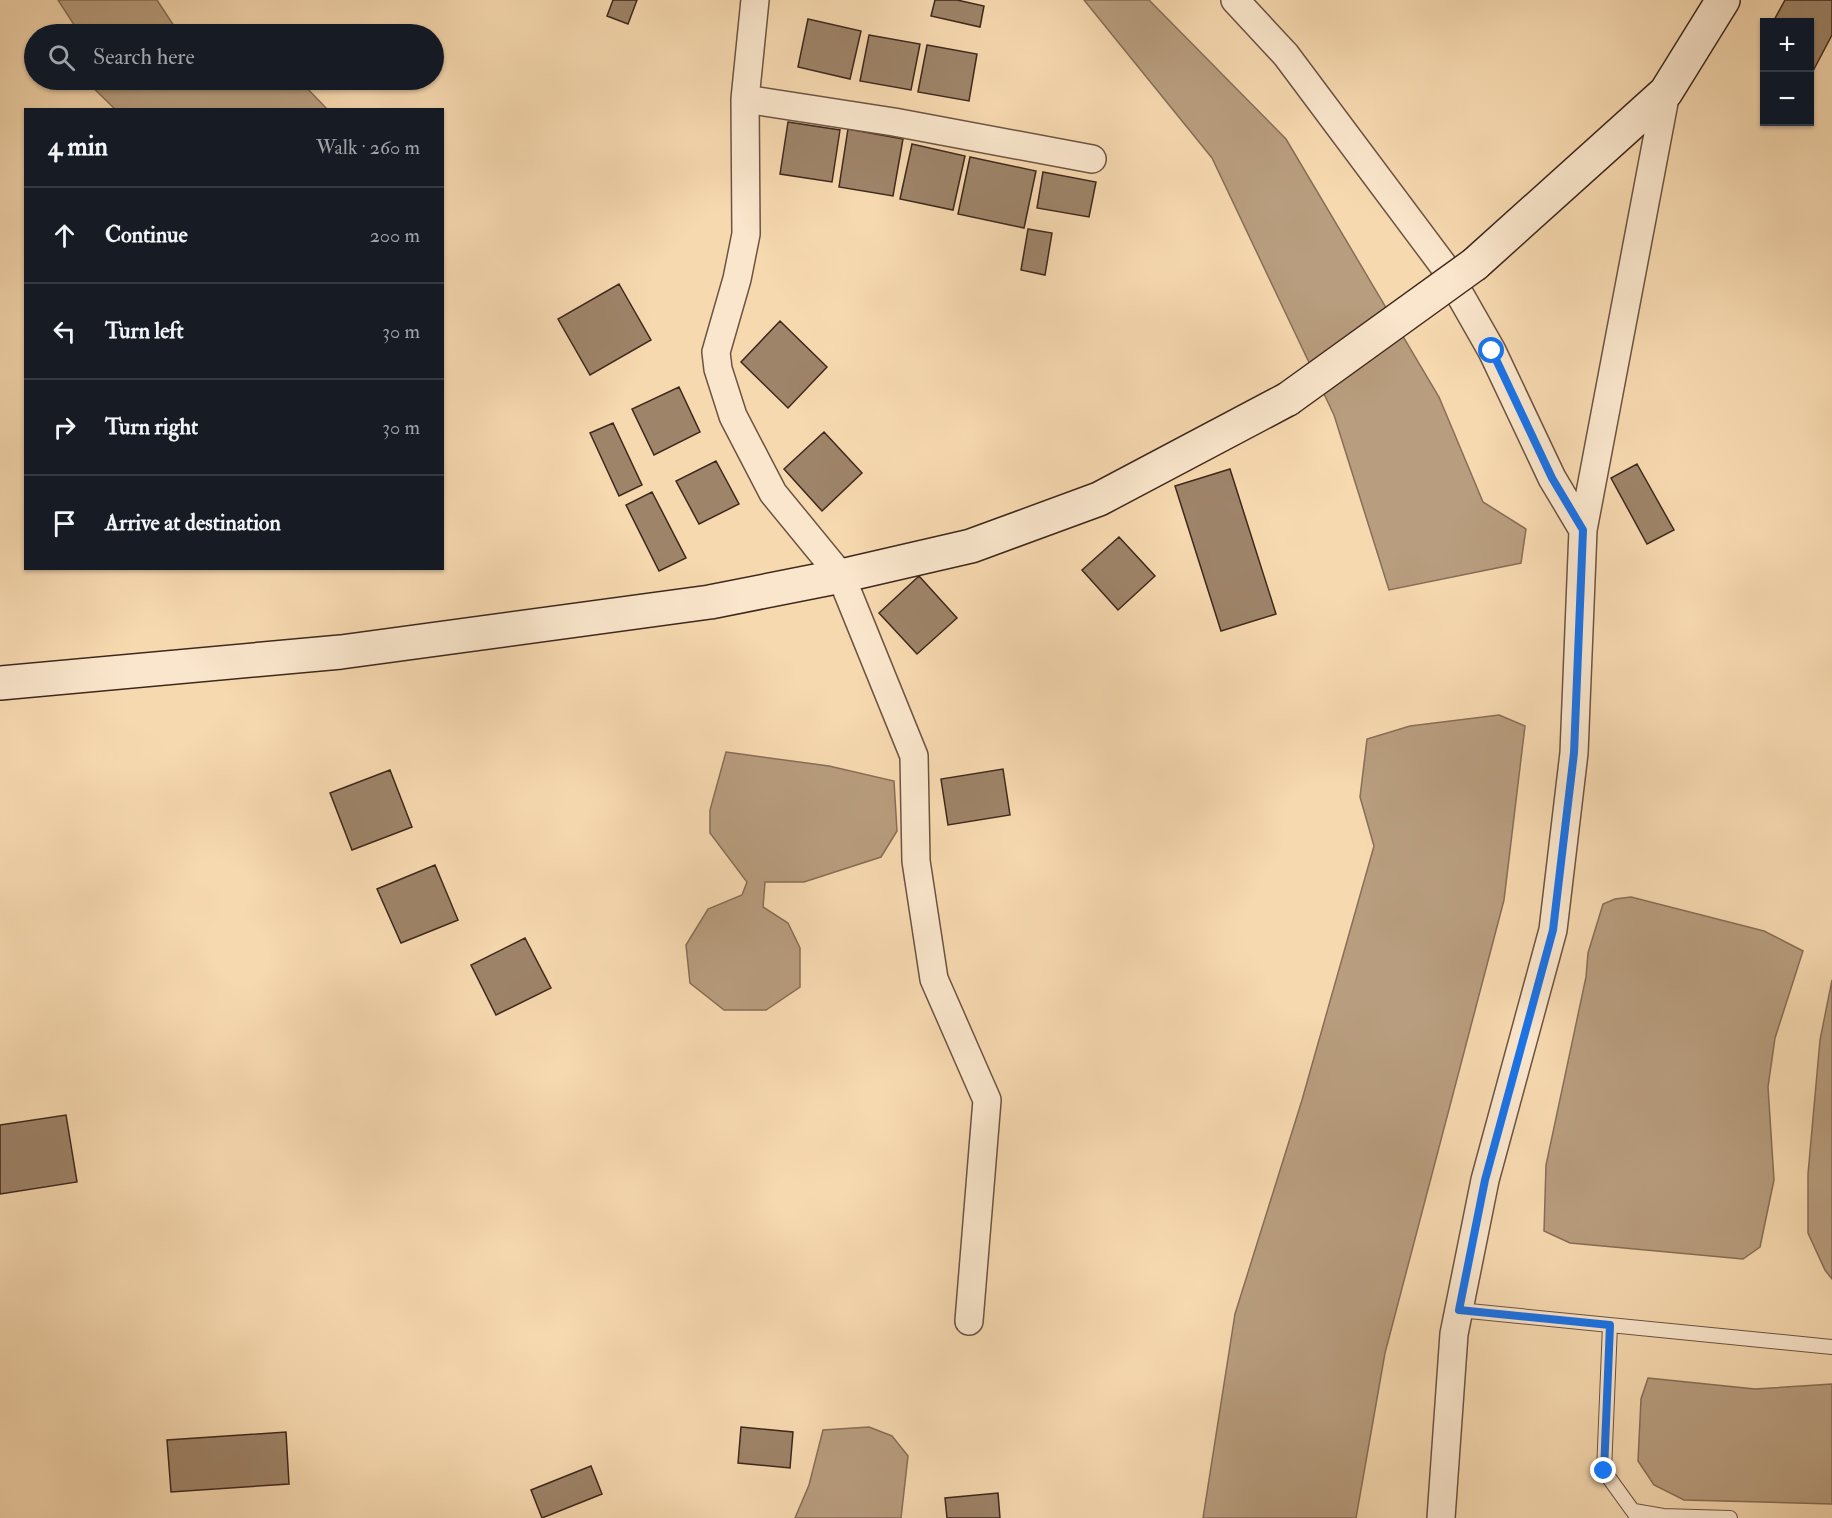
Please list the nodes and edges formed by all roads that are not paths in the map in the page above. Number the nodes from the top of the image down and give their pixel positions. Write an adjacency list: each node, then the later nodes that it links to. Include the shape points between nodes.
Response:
1 (755, 0): 5 (street)
2 (1235, 0): 7 (street, via 1286,55 1443,265 1492,351 1552,478)
3 (1723, 0): 4 (main road)
4 (1666, 92): 7 (street); 8 (main road, bridge, via 1475,264 1288,399 1099,499 972,546)
5 (745, 99): 6 (street); 8 (street, via 746,234 716,352 718,369 733,416 773,493)
6 (1092, 159)
7 (1583, 530): 10 (street, via 1574,753 1553,930 1485,1180)
8 (841, 576): 9 (main road, via 710,602 341,652); 11 (street, via 914,756 916,861 934,979 987,1100)
9 (0, 683)
10 (1459, 1310): 12 (lane); 15 (street)
11 (969, 1321)
12 (1610, 1325): 13 (lane); 14 (lane, via 1604,1471)
13 (1832, 1347)
14 (1636, 1514): 16 (lane)
15 (1441, 1518)
16 (1730, 1518)

